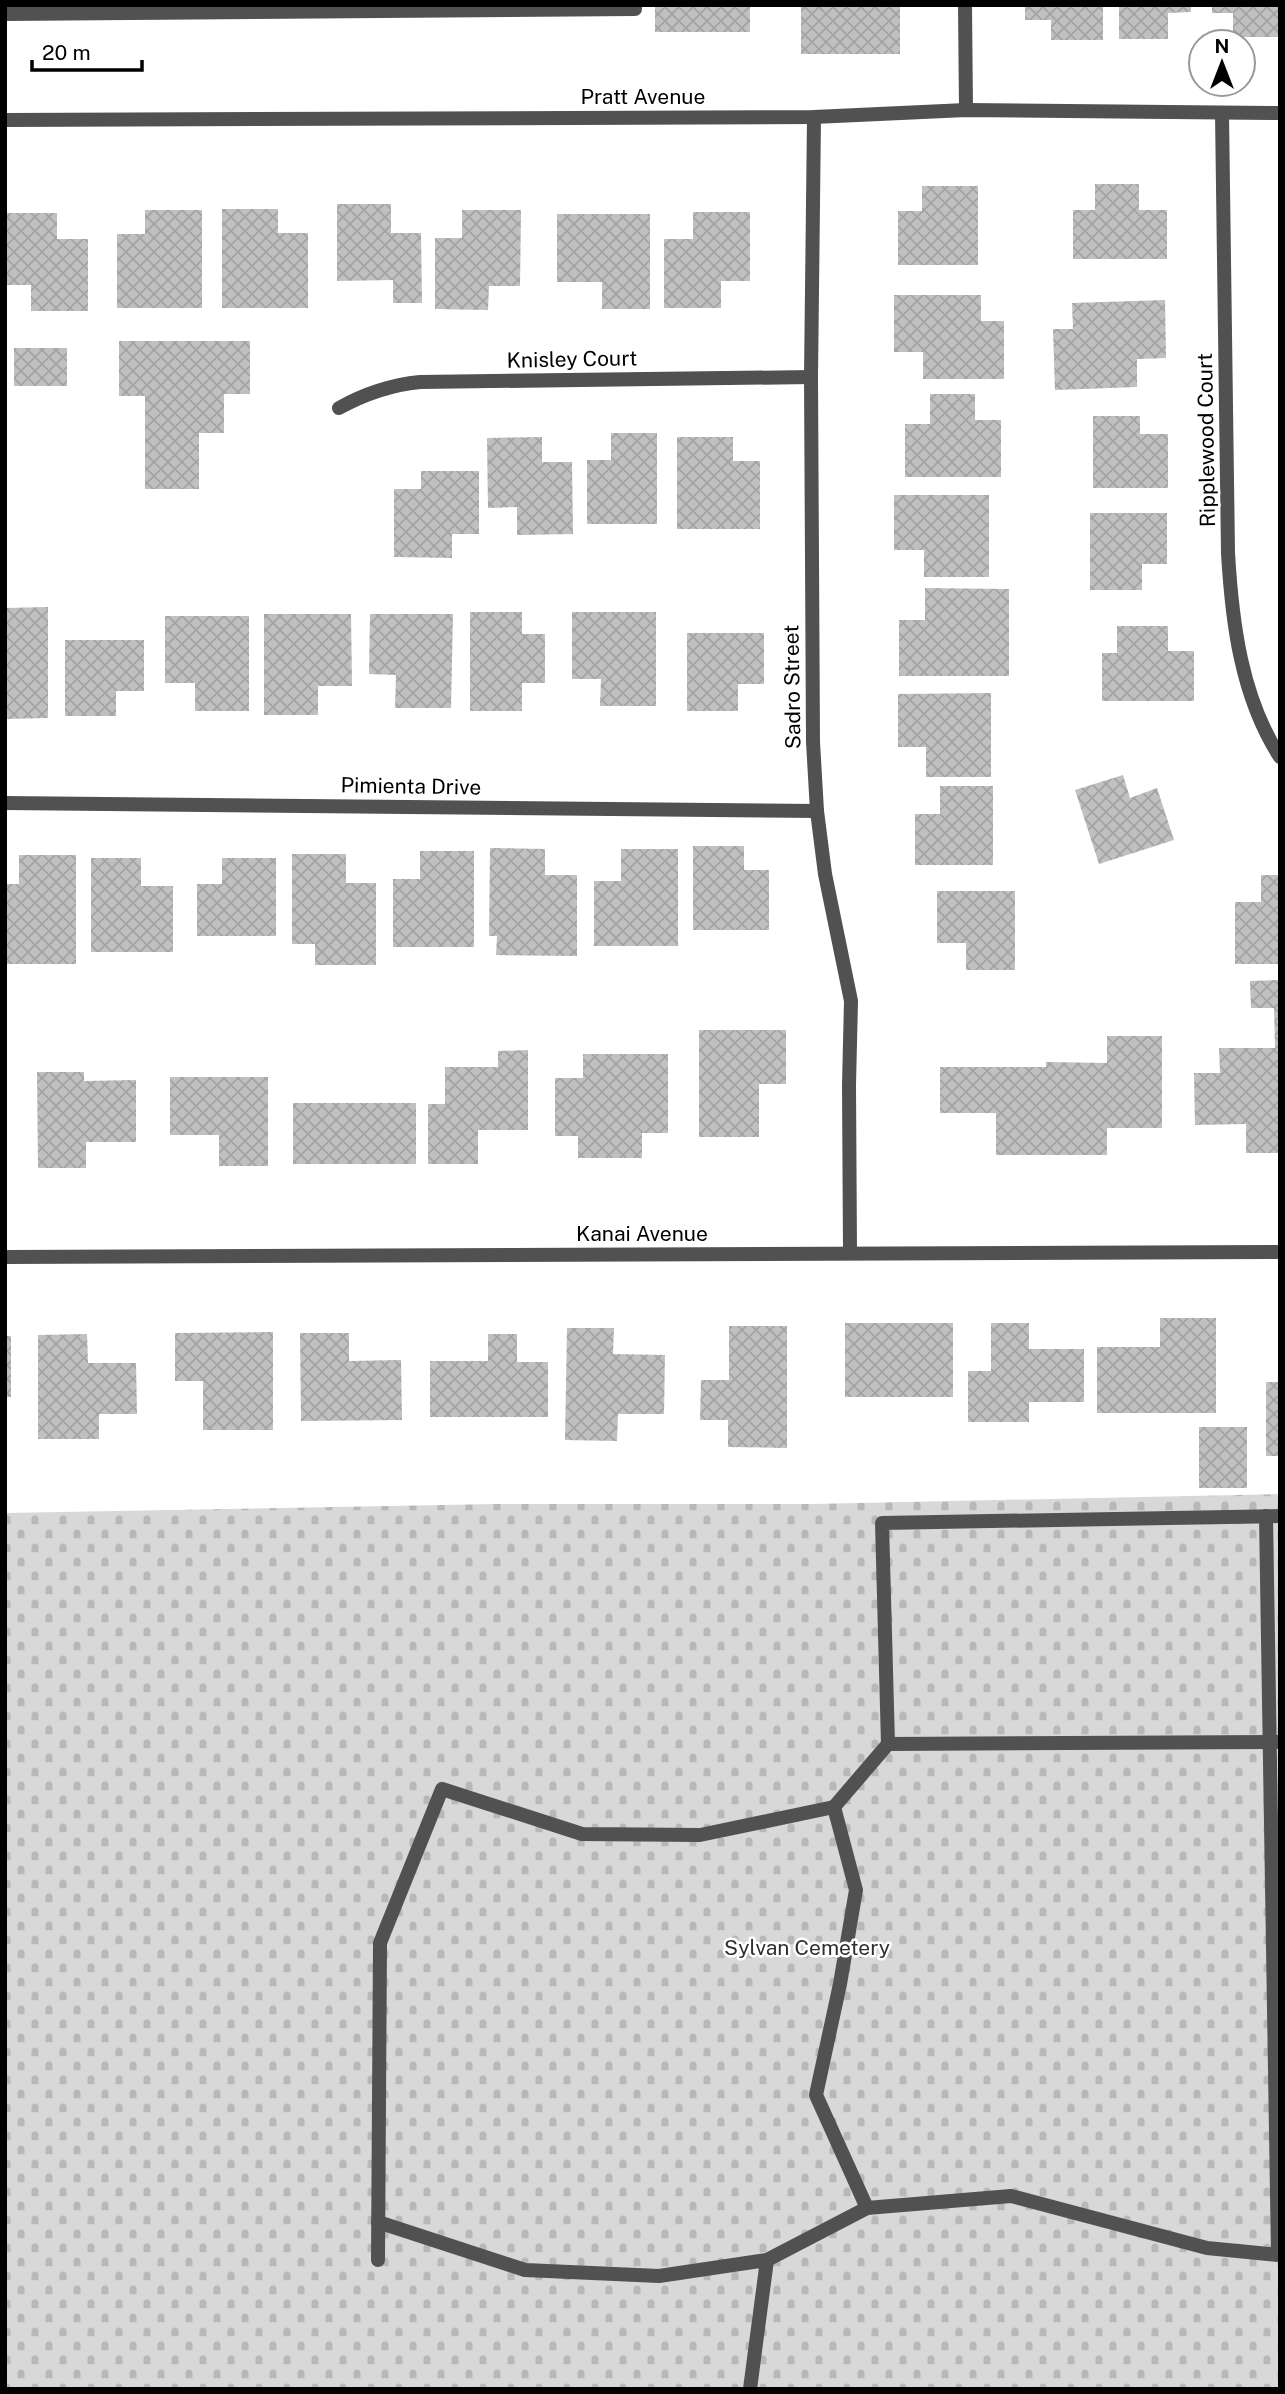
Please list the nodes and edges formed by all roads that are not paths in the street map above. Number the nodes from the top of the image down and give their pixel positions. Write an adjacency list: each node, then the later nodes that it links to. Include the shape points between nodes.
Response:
1 (635, 5): 3 (street, via 635,9)
2 (965, 5): 6 (street)
3 (344, 8): 4 (street)
4 (52, 9): 5 (street)
5 (5, 14)
6 (966, 110): 7 (street, Pratt Avenue); 9 (street, Pratt Avenue)
7 (1222, 113): 8 (street, Pratt Avenue); 13 (street, Ripplewood Court, via 1231,605 1255,708)
8 (1280, 113)
9 (814, 117): 10 (street, Pratt Avenue); 11 (street, Sadro Street)
10 (5, 120)
11 (811, 377): 12 (street, Knisley Court, via 420,382 391,385); 15 (street, Sadro Street)
12 (339, 408)
13 (1280, 757)
14 (5, 803): 15 (street, Pimienta Drive)
15 (817, 811): 16 (street, Sadro Street, via 851,1001)
16 (850, 1252): 17 (street, Kanai Avenue); 18 (street, Kanai Avenue)
17 (1280, 1252)
18 (5, 1257)
19 (1273, 1516): 20 (street); 21 (street, via 882,1523)
20 (1275, 1742): 21 (street); 23 (street)
21 (888, 1744): 22 (street)
22 (834, 1807): 24 (street, via 856,1890 816,2095); 25 (street, via 700,1835 582,1834 442,1789 380,1943)
23 (1277, 2018): 24 (street, via 1278,2255 1207,2248 1011,2196)
24 (867, 2208): 27 (street)
25 (378, 2222): 26 (street); 27 (street, via 524,2270 659,2276)
26 (378, 2260)
27 (767, 2260): 28 (street)
28 (750, 2389)

